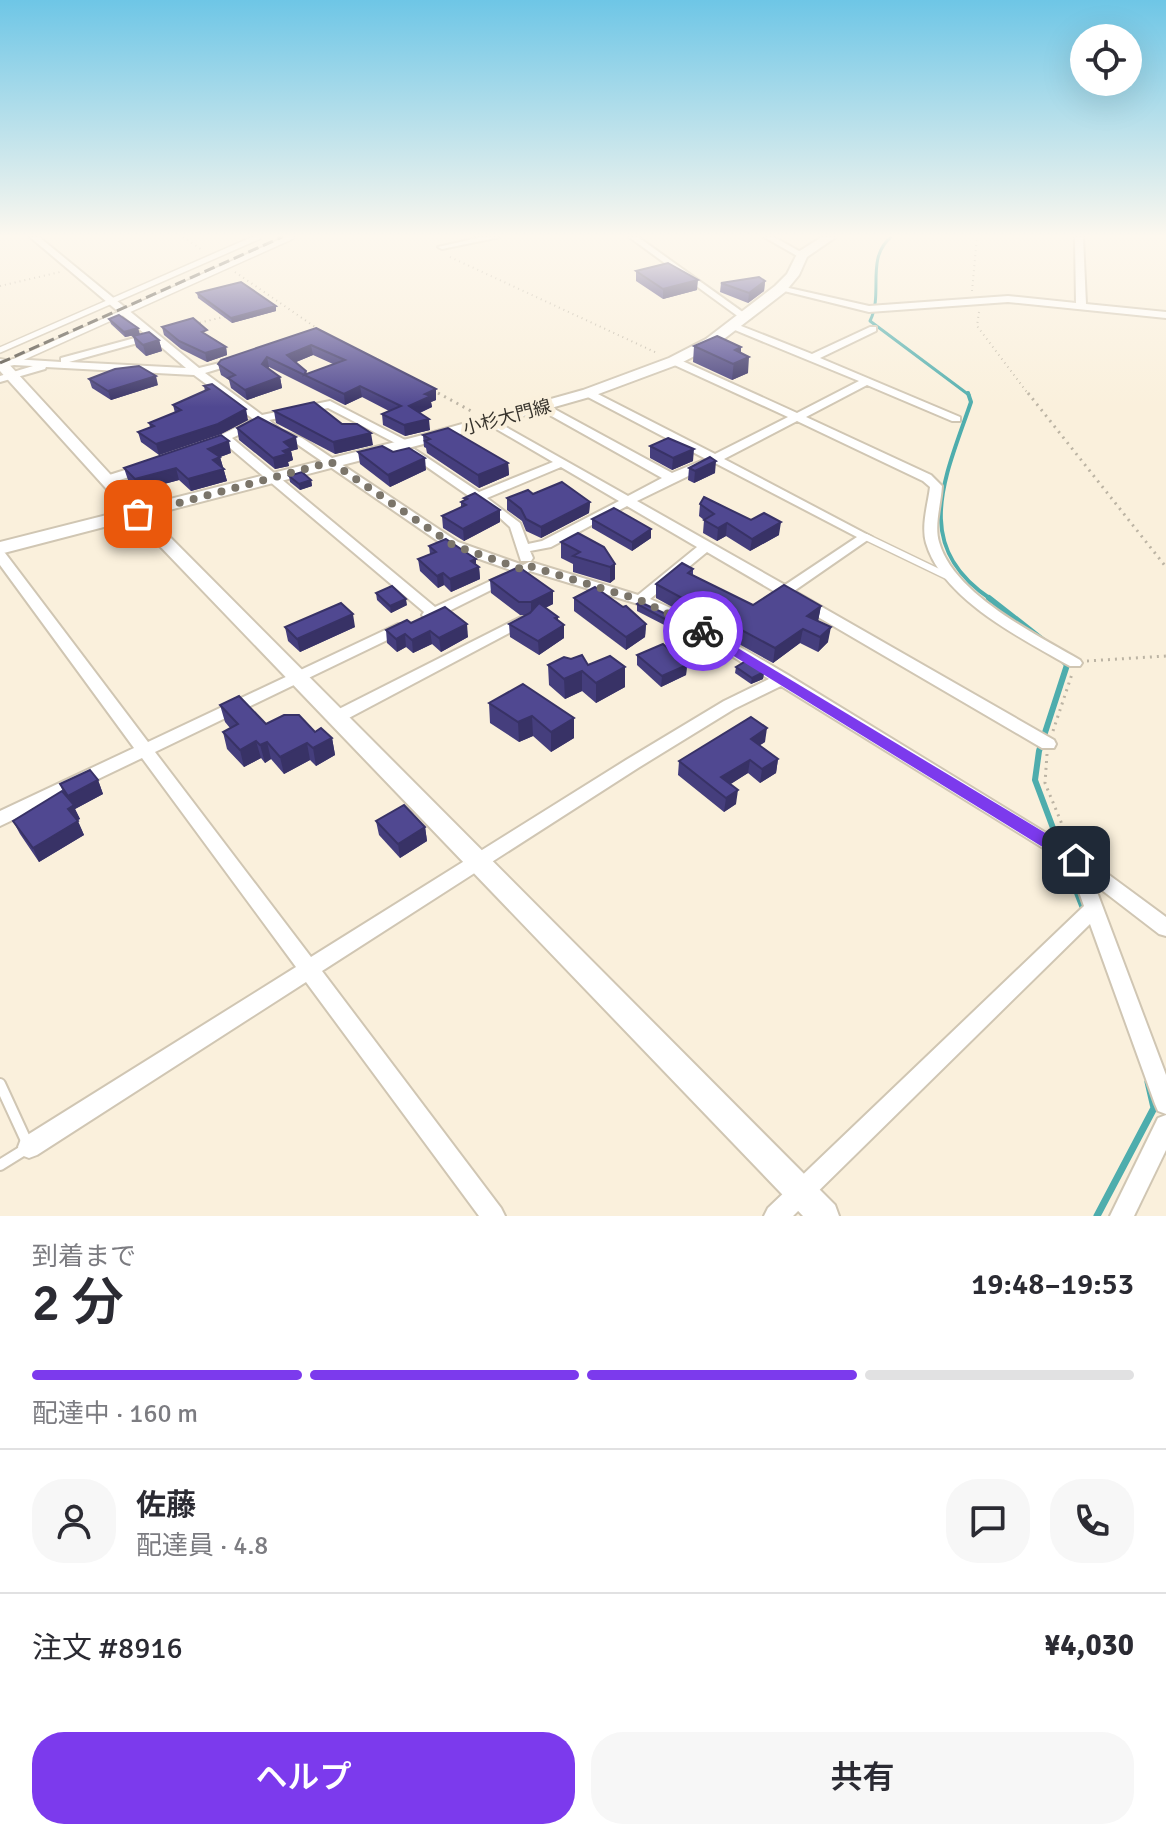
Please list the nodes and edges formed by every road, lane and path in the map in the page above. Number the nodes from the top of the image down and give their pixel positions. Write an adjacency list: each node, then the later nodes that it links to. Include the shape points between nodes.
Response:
1 (102, 294): 12 (street)
2 (131, 294): 12 (lane)
3 (169, 294): 16 (lane)
4 (265, 294): 13 (path)
5 (527, 294): 27 (path)
6 (704, 294): 19 (street)
7 (774, 294): 19 (main road, 小杉大門線)
8 (801, 294): 11 (street, via 869,309)
9 (972, 294): 11 (path)
10 (1081, 294): 14 (street)
11 (971, 300): 14 (street); 57 (path, via 979,310 977,326)
12 (112, 302): 16 (street); 24 (lane)
13 (277, 302): 15 (path); 22 (path)
14 (1081, 305): 18 (street)
15 (263, 306)
16 (126, 313): 23 (street); 29 (lane)
17 (236, 313): 20 (path)
18 (1166, 315)
19 (739, 322): 26 (street); 27 (main road, 小杉大門線)
20 (194, 324)
21 (873, 329): 26 (street)
22 (320, 331)
23 (153, 336): 28 (street); 30 (street)
24 (0, 350)
25 (250, 355): 30 (street)
26 (812, 358): 31 (street)
27 (674, 361): 33 (main road, 小杉大門線); 35 (street)
28 (49, 364): 29 (street); 30 (street)
29 (4, 369): 48 (street)
30 (197, 372): 36 (street)
31 (867, 381): 35 (street); 37 (street)
32 (434, 391): 38 (path)
33 (588, 393): 34 (main road, 小杉大門線); 42 (street)
34 (543, 407): 38 (main road, 小杉大門線); 47 (street)
35 (797, 417): 42 (street); 59 (street, via 936,486 932,540)
36 (263, 419): 39 (street); 40 (street, via 330,404); 43 (street)
37 (956, 419)
38 (490, 421): 40 (main road, 小杉大門線); 44 (street)
39 (226, 439): 41 (street); 46 (street)
40 (404, 445): 43 (main road, 小杉大門線); 49 (street)
41 (196, 450)
42 (715, 459): 47 (street); 52 (street)
43 (330, 462): 46 (main road, 小杉大門線); 58 (street, via 453,545)
44 (561, 463): 49 (street); 50 (street)
45 (151, 465): 48 (street)
46 (274, 477): 51 (main road, 小杉大門線); 62 (street)
47 (671, 478): 50 (street)
48 (107, 480): 51 (street)
49 (478, 497): 55 (street, via 516,526)
50 (626, 501): 53 (street); 55 (street, via 546,544)
51 (138, 514): 54 (main road, 小杉大門線); 66 (street)
52 (866, 537): 59 (lane); 60 (street)
53 (705, 547): 60 (street); 61 (street)
54 (0, 548)
55 (523, 549): 58 (street)
56 (0, 556): 70 (street)
57 (1166, 567)
58 (526, 568): 61 (street); 62 (street)
59 (954, 580): 65 (street)
60 (784, 592): 69 (street)
61 (640, 600): 67 (street)
62 (434, 613): 66 (street)
63 (524, 620): 68 (street)
64 (1166, 656): 65 (path)
65 (1075, 663): 69 (path)
66 (300, 676): 68 (street); 70 (street)
67 (783, 679): 72 (street); 73 (street, via 729,705)
68 (339, 716): 73 (street)
69 (1048, 744): 72 (path, via 1045,783)
70 (147, 748): 71 (street); 76 (street)
71 (0, 819)
72 (1076, 860): 74 (street); 75 (street)
73 (480, 861): 76 (street); 82 (street)
74 (1094, 908): 78 (street); 82 (street)
75 (1166, 928)
76 (309, 967): 80 (street); 83 (street)
77 (0, 1084): 80 (lane)
78 (1166, 1104)
79 (1166, 1126): 86 (street)
80 (29, 1147): 81 (lane)
81 (0, 1165)
82 (802, 1191): 84 (street); 85 (street)
83 (493, 1216)
84 (776, 1216)
85 (824, 1216)
86 (1122, 1216)

